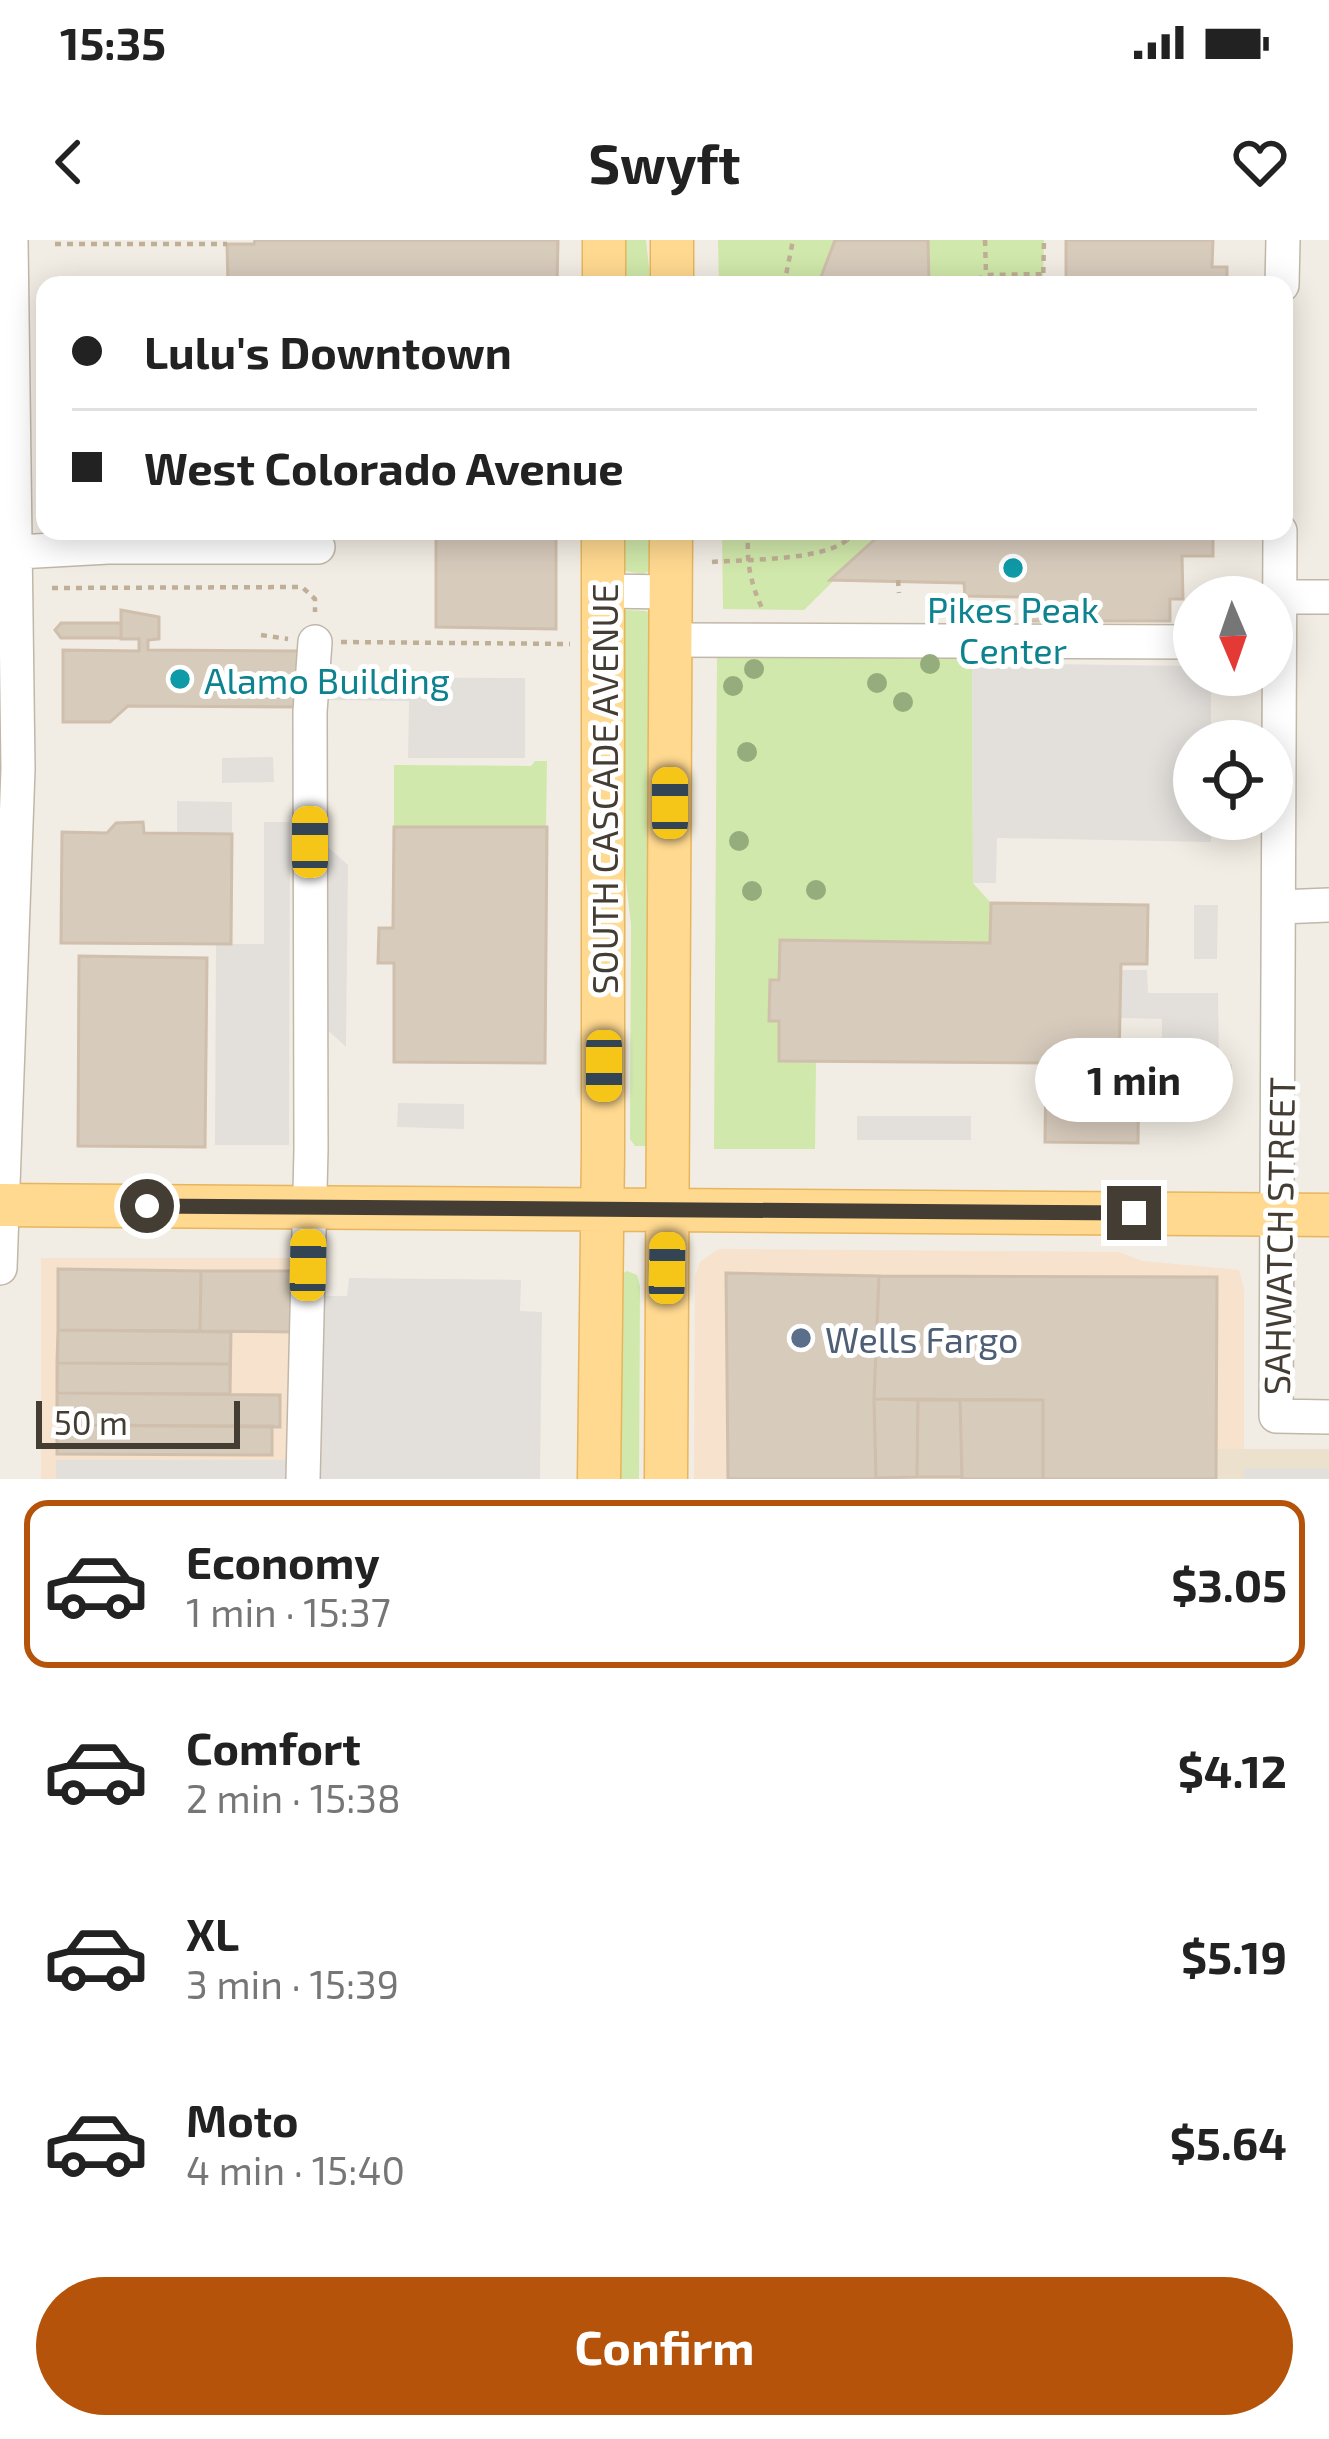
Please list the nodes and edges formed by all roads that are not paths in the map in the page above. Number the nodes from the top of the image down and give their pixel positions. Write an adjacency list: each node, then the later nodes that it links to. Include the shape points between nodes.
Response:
1 (11, 240): 12 (street)
2 (604, 240): 5 (main road)
3 (672, 240): 6 (main road)
4 (1282, 240): 7 (street)
5 (604, 276)
6 (672, 276)
7 (1282, 276)
8 (602, 540): 14 (main road, SOUTH CASCADE AVENUE)
9 (671, 540): 15 (main road, SOUTH CASCADE AVENUE)
10 (1280, 540): 13 (street)
11 (318, 547): 12 (street)
12 (18, 552): 24 (street)
13 (1280, 576)
14 (602, 591): 15 (street); 26 (main road, SOUTH CASCADE AVENUE)
15 (671, 592): 18 (main road, SOUTH CASCADE AVENUE)
16 (1293, 597): 17 (street)
17 (1329, 598)
18 (671, 640): 20 (street); 27 (main road, SOUTH CASCADE AVENUE)
19 (315, 642): 25 (street)
20 (1173, 642)
21 (1277, 696): 23 (street, SAHWATCH STREET)
22 (1329, 905): 23 (street)
23 (1280, 907): 28 (street, SAHWATCH STREET)
24 (2, 1205): 25 (main road); 30 (street)
25 (309, 1206): 26 (main road); 32 (street)
26 (600, 1209): 27 (main road); 33 (main road, SOUTH CASCADE AVENUE)
27 (668, 1209): 28 (main road); 34 (main road, SOUTH CASCADE AVENUE)
28 (1276, 1214): 29 (main road); 31 (street, SAHWATCH STREET, via 1276,1416)
29 (1329, 1215)
30 (0, 1268)
31 (1329, 1417)
32 (303, 1479)
33 (599, 1479)
34 (666, 1479)

